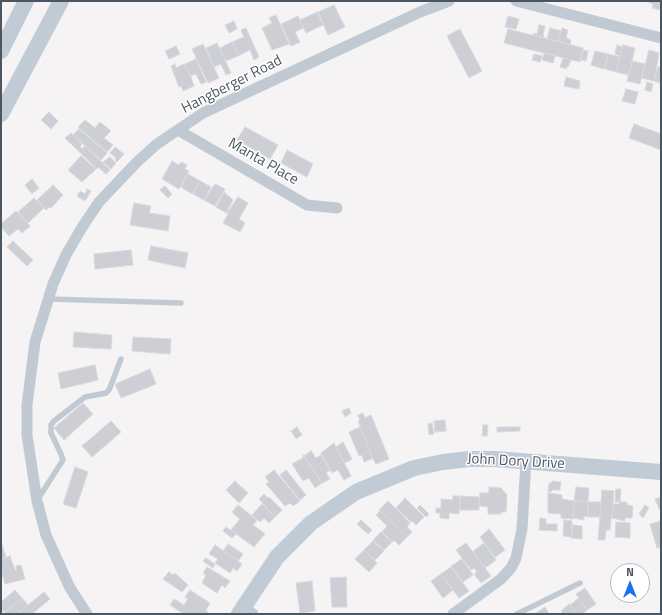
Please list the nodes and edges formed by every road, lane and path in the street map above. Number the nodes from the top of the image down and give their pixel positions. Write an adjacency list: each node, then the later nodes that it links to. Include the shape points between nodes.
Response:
1 (26, 1): 6 (street)
2 (61, 1): 7 (street)
3 (448, 1): 8 (street, Hangberger Road, via 221,104)
4 (516, 1): 5 (street)
5 (661, 38)
6 (1, 51)
7 (1, 114)
8 (178, 130): 9 (street, Manta Place, via 307,206); 10 (street, Hangberger Road, via 137,162 99,202 66,255)
9 (337, 208)
10 (48, 299): 11 (lane); 15 (street, Hangberger Road, via 35,342 27,405 27,436)
11 (181, 303)
12 (121, 359): 15 (lane, via 106,393 84,397 51,425 51,433 63,460)
13 (526, 461): 14 (street, John Dory Drive); 17 (street, John Dory Drive, via 469,459 443,462 414,468 356,492 311,523 295,538 278,557); 18 (street, via 522,529 516,558 501,579)
14 (661, 472)
15 (37, 501): 19 (street, Hangberger Road, via 46,535 58,564)
16 (580, 583): 20 (lane)
17 (245, 612)
18 (459, 612)
19 (87, 614)
20 (517, 614)

